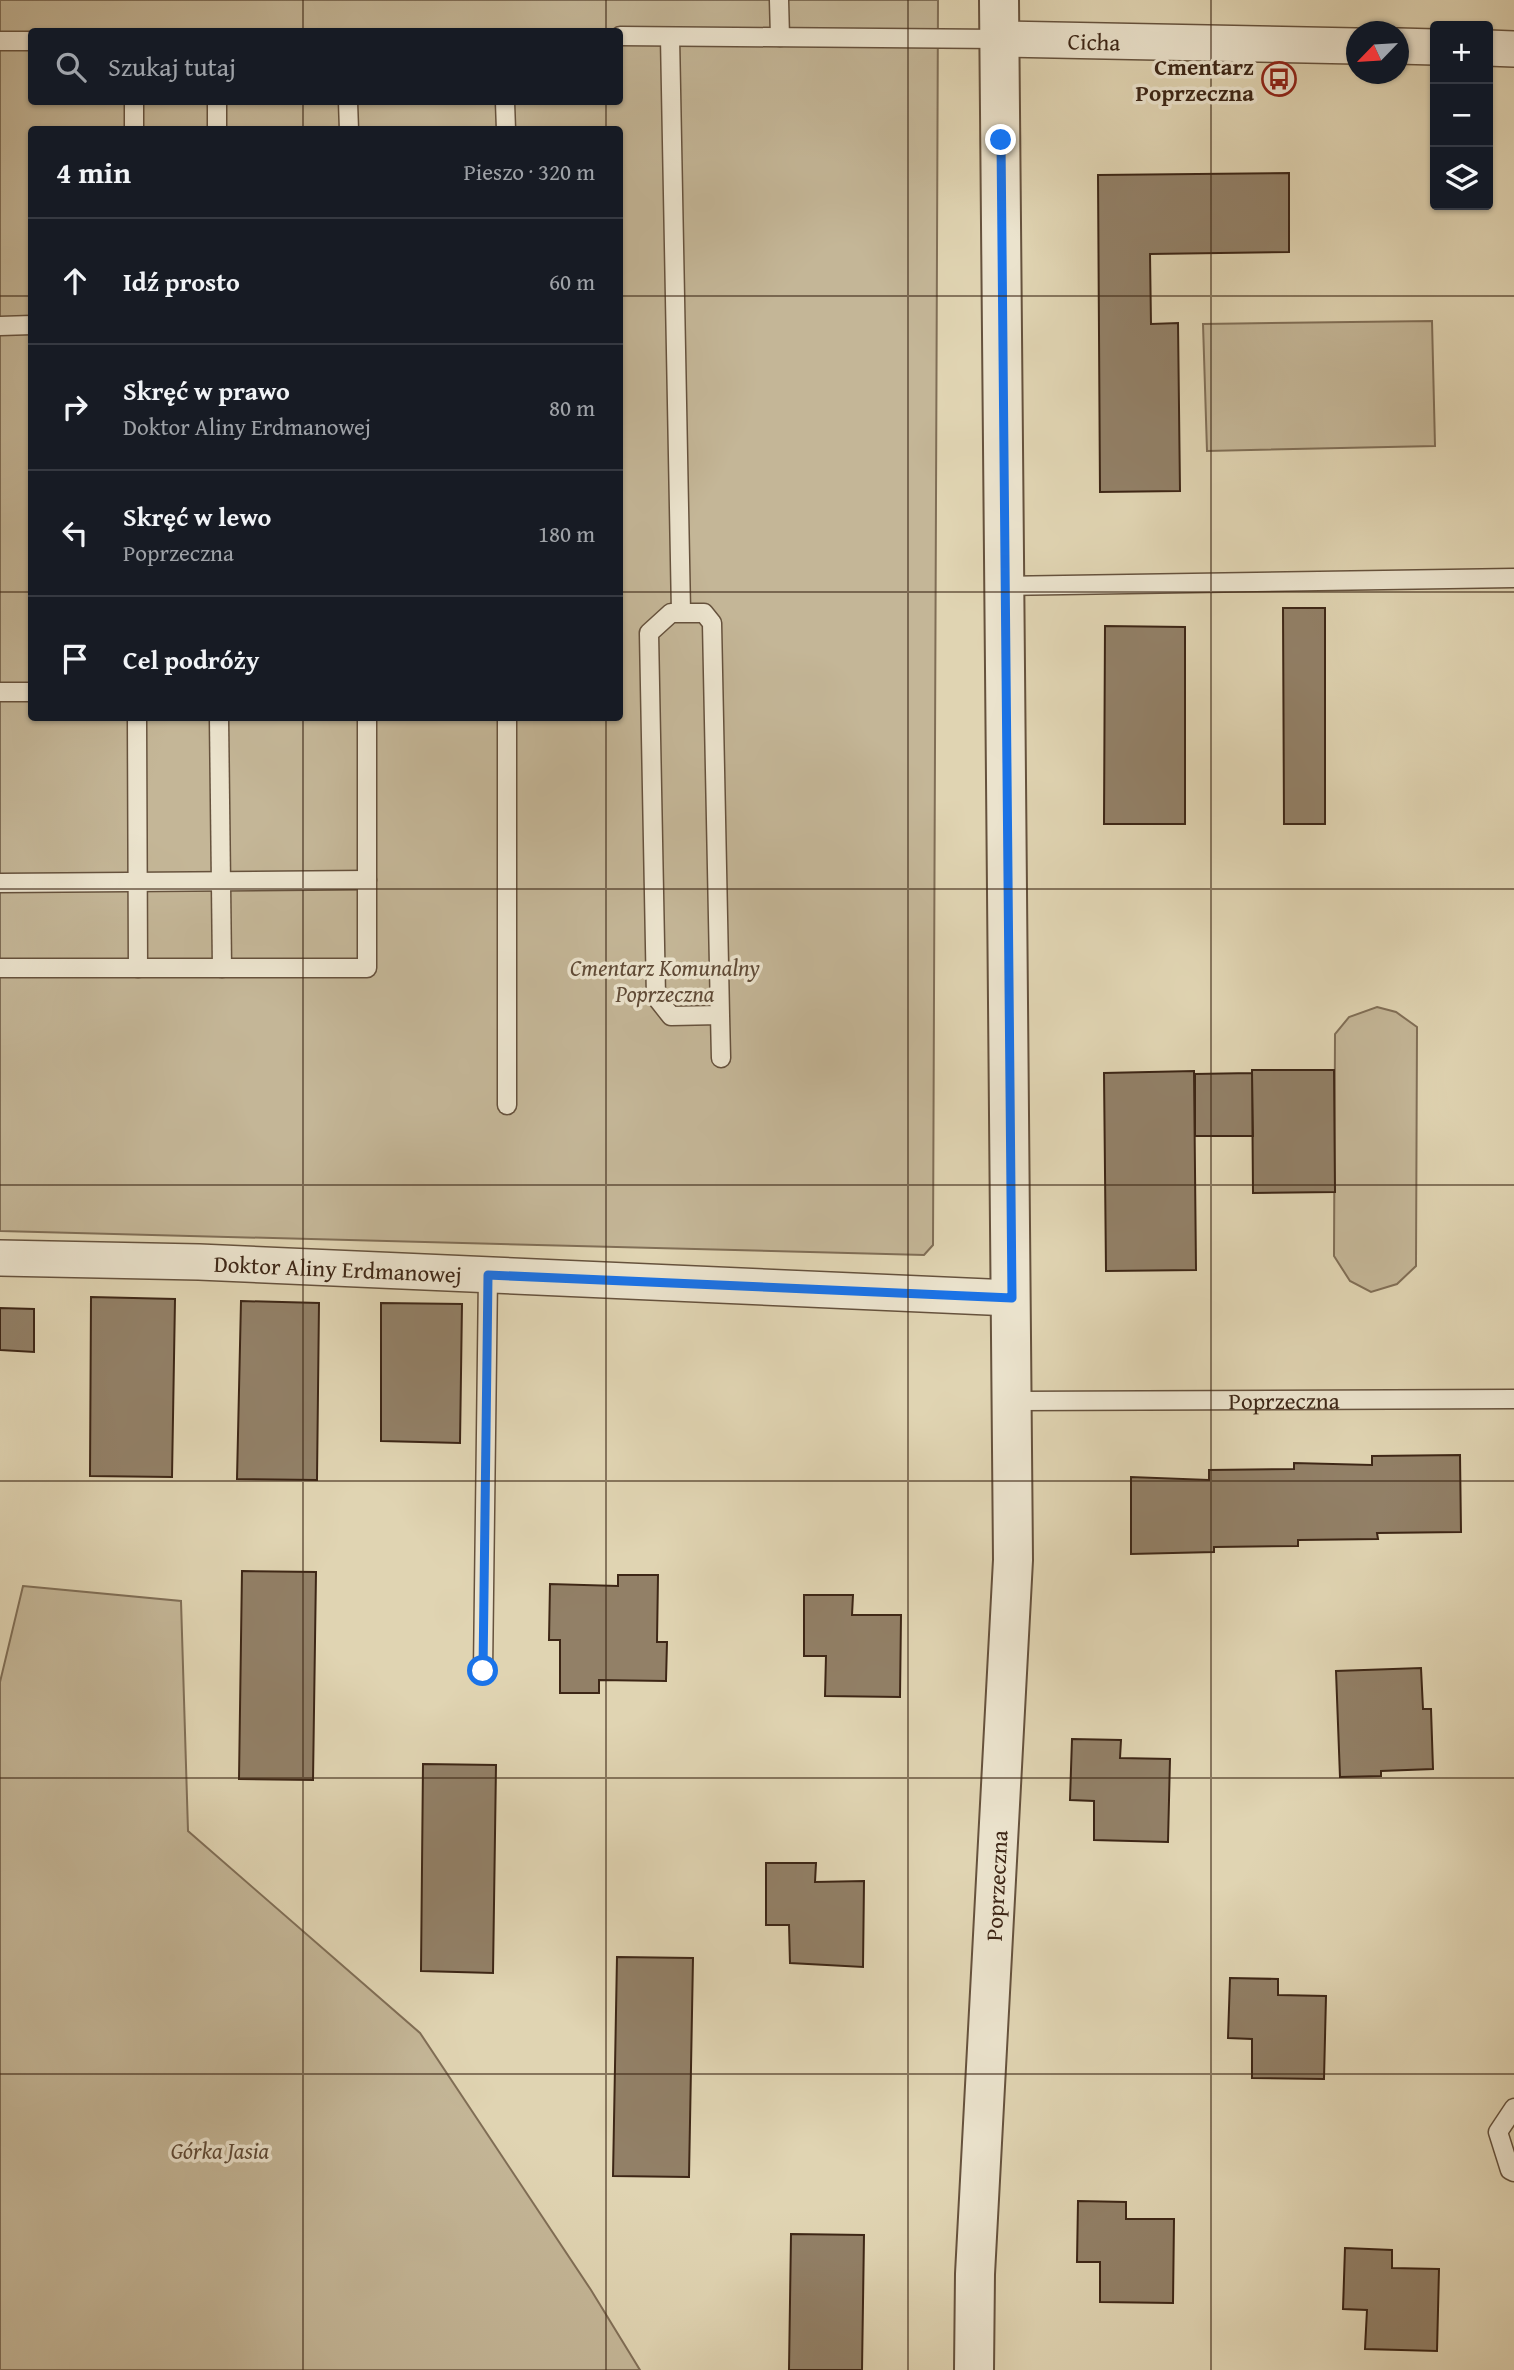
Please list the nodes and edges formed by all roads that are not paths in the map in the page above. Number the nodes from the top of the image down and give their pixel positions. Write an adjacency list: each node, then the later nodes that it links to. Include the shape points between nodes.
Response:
1 (779, 0): 5 (lane)
2 (999, 0): 6 (street, Poprzeczna)
3 (623, 36): 4 (lane)
4 (670, 37): 5 (lane); 26 (lane)
5 (780, 37): 6 (lane)
6 (1000, 39): 9 (street, Cicha); 25 (street, Poprzeczna)
7 (0, 41): 8 (lane)
8 (28, 41)
9 (1346, 46)
10 (1409, 46): 11 (street)
11 (1430, 47)
12 (1493, 48): 13 (street)
13 (1514, 49)
14 (134, 105): 18 (lane)
15 (217, 105): 19 (lane)
16 (348, 105): 20 (lane)
17 (505, 105): 21 (lane)
18 (134, 126)
19 (217, 126)
20 (349, 126)
21 (506, 126)
22 (28, 325): 23 (lane)
23 (0, 326)
24 (1514, 578): 25 (lane)
25 (1004, 586): 45 (street, Poprzeczna)
26 (681, 612): 40 (lane, via 704,613 712,623); 40 (lane, via 671,613 649,633 656,997 671,1016)
27 (0, 692): 28 (lane)
28 (28, 692)
29 (136, 721): 35 (lane)
30 (219, 721): 34 (lane)
31 (367, 721): 33 (lane)
32 (507, 721): 42 (lane)
33 (367, 880): 34 (lane); 39 (lane, via 367,968)
34 (221, 881): 35 (lane); 39 (lane)
35 (137, 882): 36 (lane); 38 (lane)
36 (0, 883)
37 (0, 968): 38 (lane)
38 (138, 968): 39 (lane)
39 (222, 968)
40 (720, 1016): 41 (lane)
41 (721, 1058)
42 (507, 1105)
43 (0, 1258): 44 (street, Doktor Aliny Erdmanowej)
44 (488, 1275): 45 (street, Doktor Aliny Erdmanowej); 48 (lane)
45 (1012, 1298): 47 (street, Poprzeczna)
46 (1514, 1399): 47 (lane, Poprzeczna)
47 (1011, 1401): 51 (street, Poprzeczna, via 1013,1560 975,2274)
48 (483, 1671)
49 (1514, 2108): 50 (lane, via 1498,2132)
50 (1514, 2172)
51 (974, 2370)

